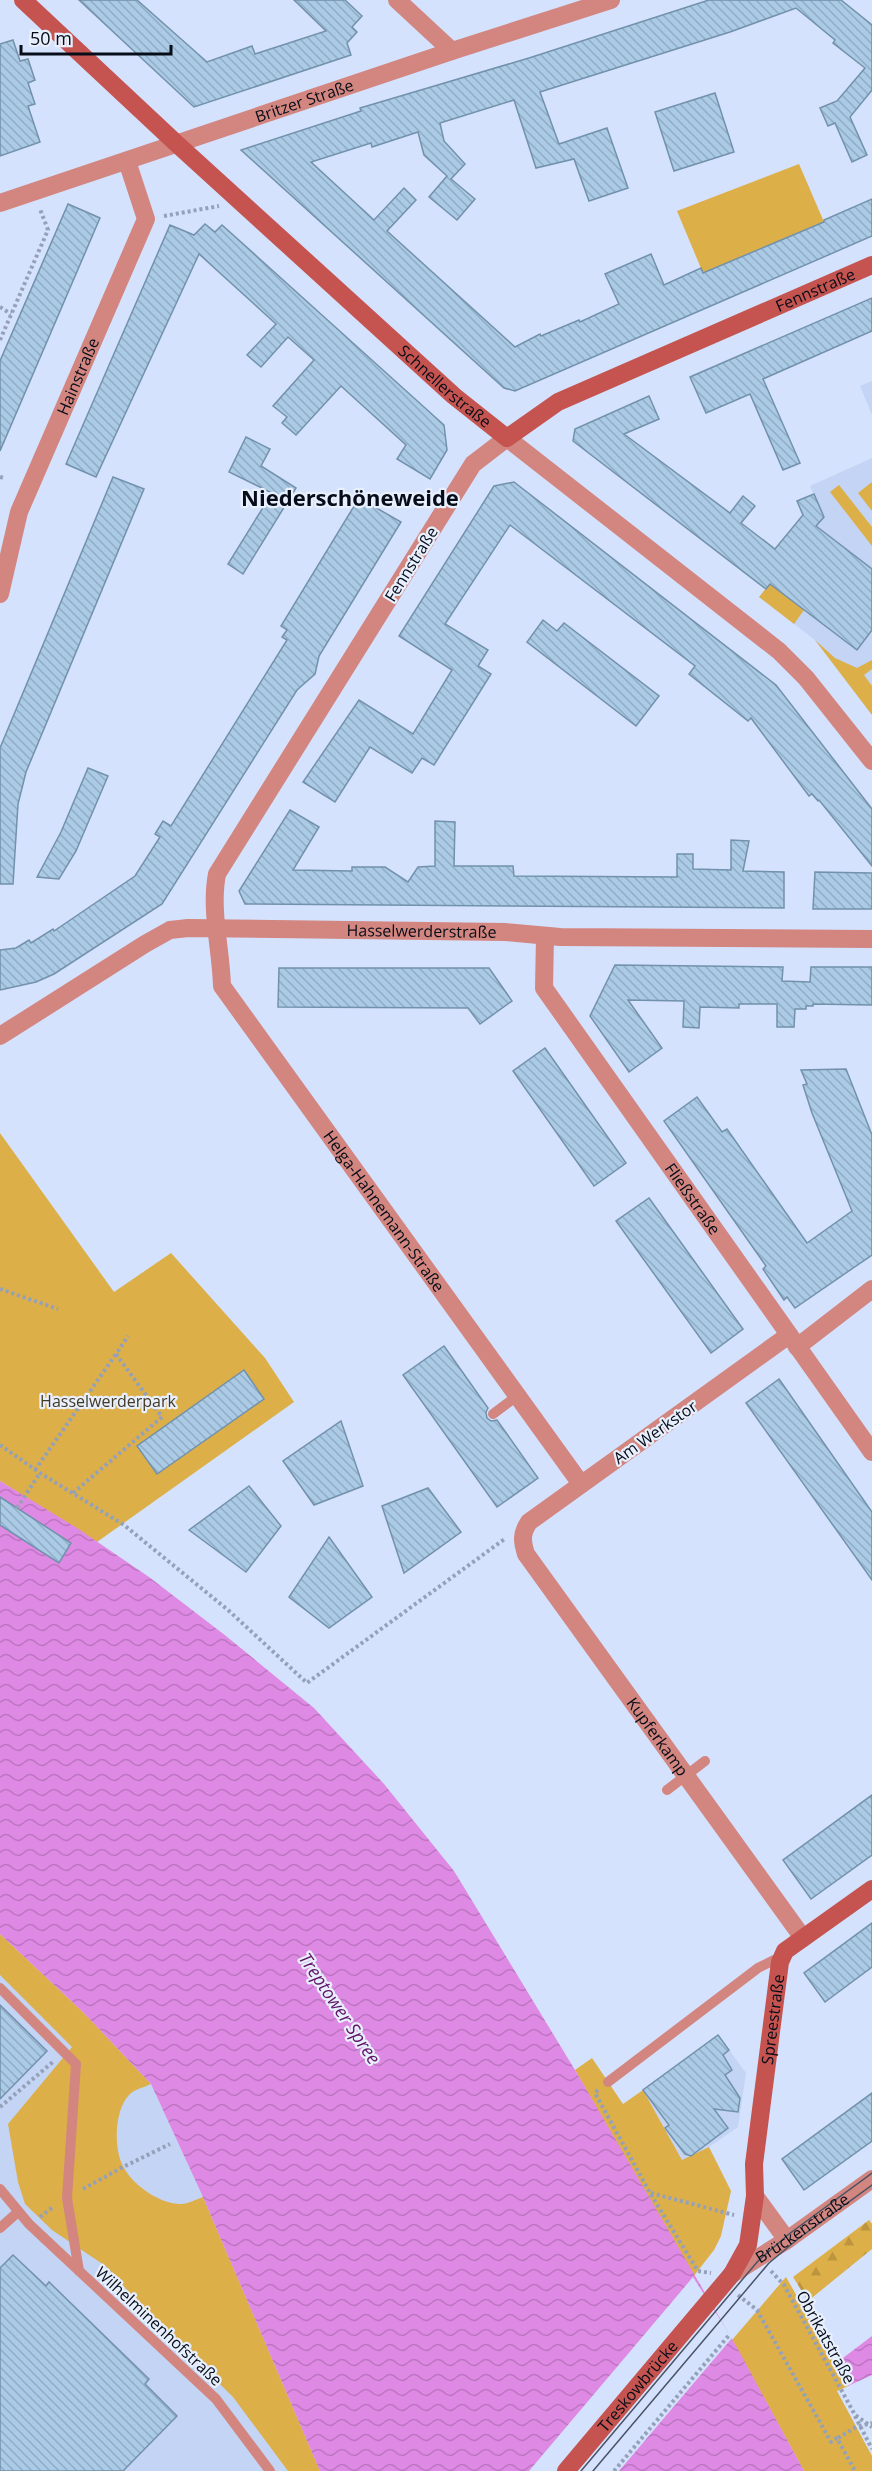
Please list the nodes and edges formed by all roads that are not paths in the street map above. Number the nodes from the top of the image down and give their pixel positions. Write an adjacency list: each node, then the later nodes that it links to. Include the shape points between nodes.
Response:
1 (22, 0): 5 (main road, Schnellerstraße)
2 (397, 0): 4 (street)
3 (610, 0): 4 (street, Britzer Straße)
4 (452, 51): 5 (street, Britzer Straße)
5 (177, 144): 6 (street, Britzer Straße); 9 (main road, Schnellerstraße, via 454,396)
6 (127, 161): 7 (street, Britzer Straße); 10 (street, Hainstraße, via 146,219 19,512)
7 (0, 203)
8 (872, 265): 9 (main road, Fennstraße, via 558,402)
9 (507, 438): 11 (street, Schnellerstraße, via 779,651 807,678); 12 (street, Fennstraße, via 473,464 217,874 214,908)
10 (0, 594)
11 (872, 761)
12 (218, 929): 13 (street, Hasselwerderstraße, via 505,932); 15 (street, Hasselwerderstraße, via 170,930); 18 (street, Helga-Hahnemann-Straße, via 222,986)
13 (545, 937): 14 (street, Hasselwerderstraße); 17 (street, Fließstraße, via 544,988)
14 (872, 939)
15 (0, 1036)
16 (872, 1289): 17 (street, Am Werkstor)
17 (793, 1341): 20 (street, Fließstraße); 21 (street, Am Werkstor)
18 (517, 1396): 19 (lane); 21 (street, Helga-Hahnemann-Straße)
19 (493, 1414)
20 (872, 1452)
21 (581, 1484): 22 (street, Am Werkstor, via 529,1522)
22 (523, 1531): 24 (street, Kupferkamp, via 526,1554)
23 (705, 1761): 24 (lane)
24 (686, 1776): 25 (lane); 27 (street, Kupferkamp)
25 (666, 1790)
26 (872, 1889): 27 (main road, Spreestraße)
27 (803, 1938): 28 (main road, Spreestraße, via 785,1951)
28 (780, 1962): 30 (lane, via 774,1960 758,1968); 33 (main road, Spreestraße, via 754,2164)
29 (0, 1988): 37 (lane, via 76,2064 67,2198)
30 (608, 2082)
31 (872, 2179): 36 (street, Brückenstraße)
32 (0, 2189): 34 (lane, Wilhelminenhofstraße)
33 (755, 2196): 36 (street); 38 (main road, Spreestraße, via 748,2245)
34 (18, 2212): 35 (lane); 37 (lane, Wilhelminenhofstraße)
35 (0, 2228)
36 (787, 2240): 38 (street, Brückenstraße)
37 (79, 2271): 40 (lane, Wilhelminenhofstraße, via 216,2399)
38 (728, 2279): 39 (main road, Spreestraße)
39 (709, 2301): 41 (main road, Treskowbrücke)
40 (269, 2471)
41 (566, 2471)

